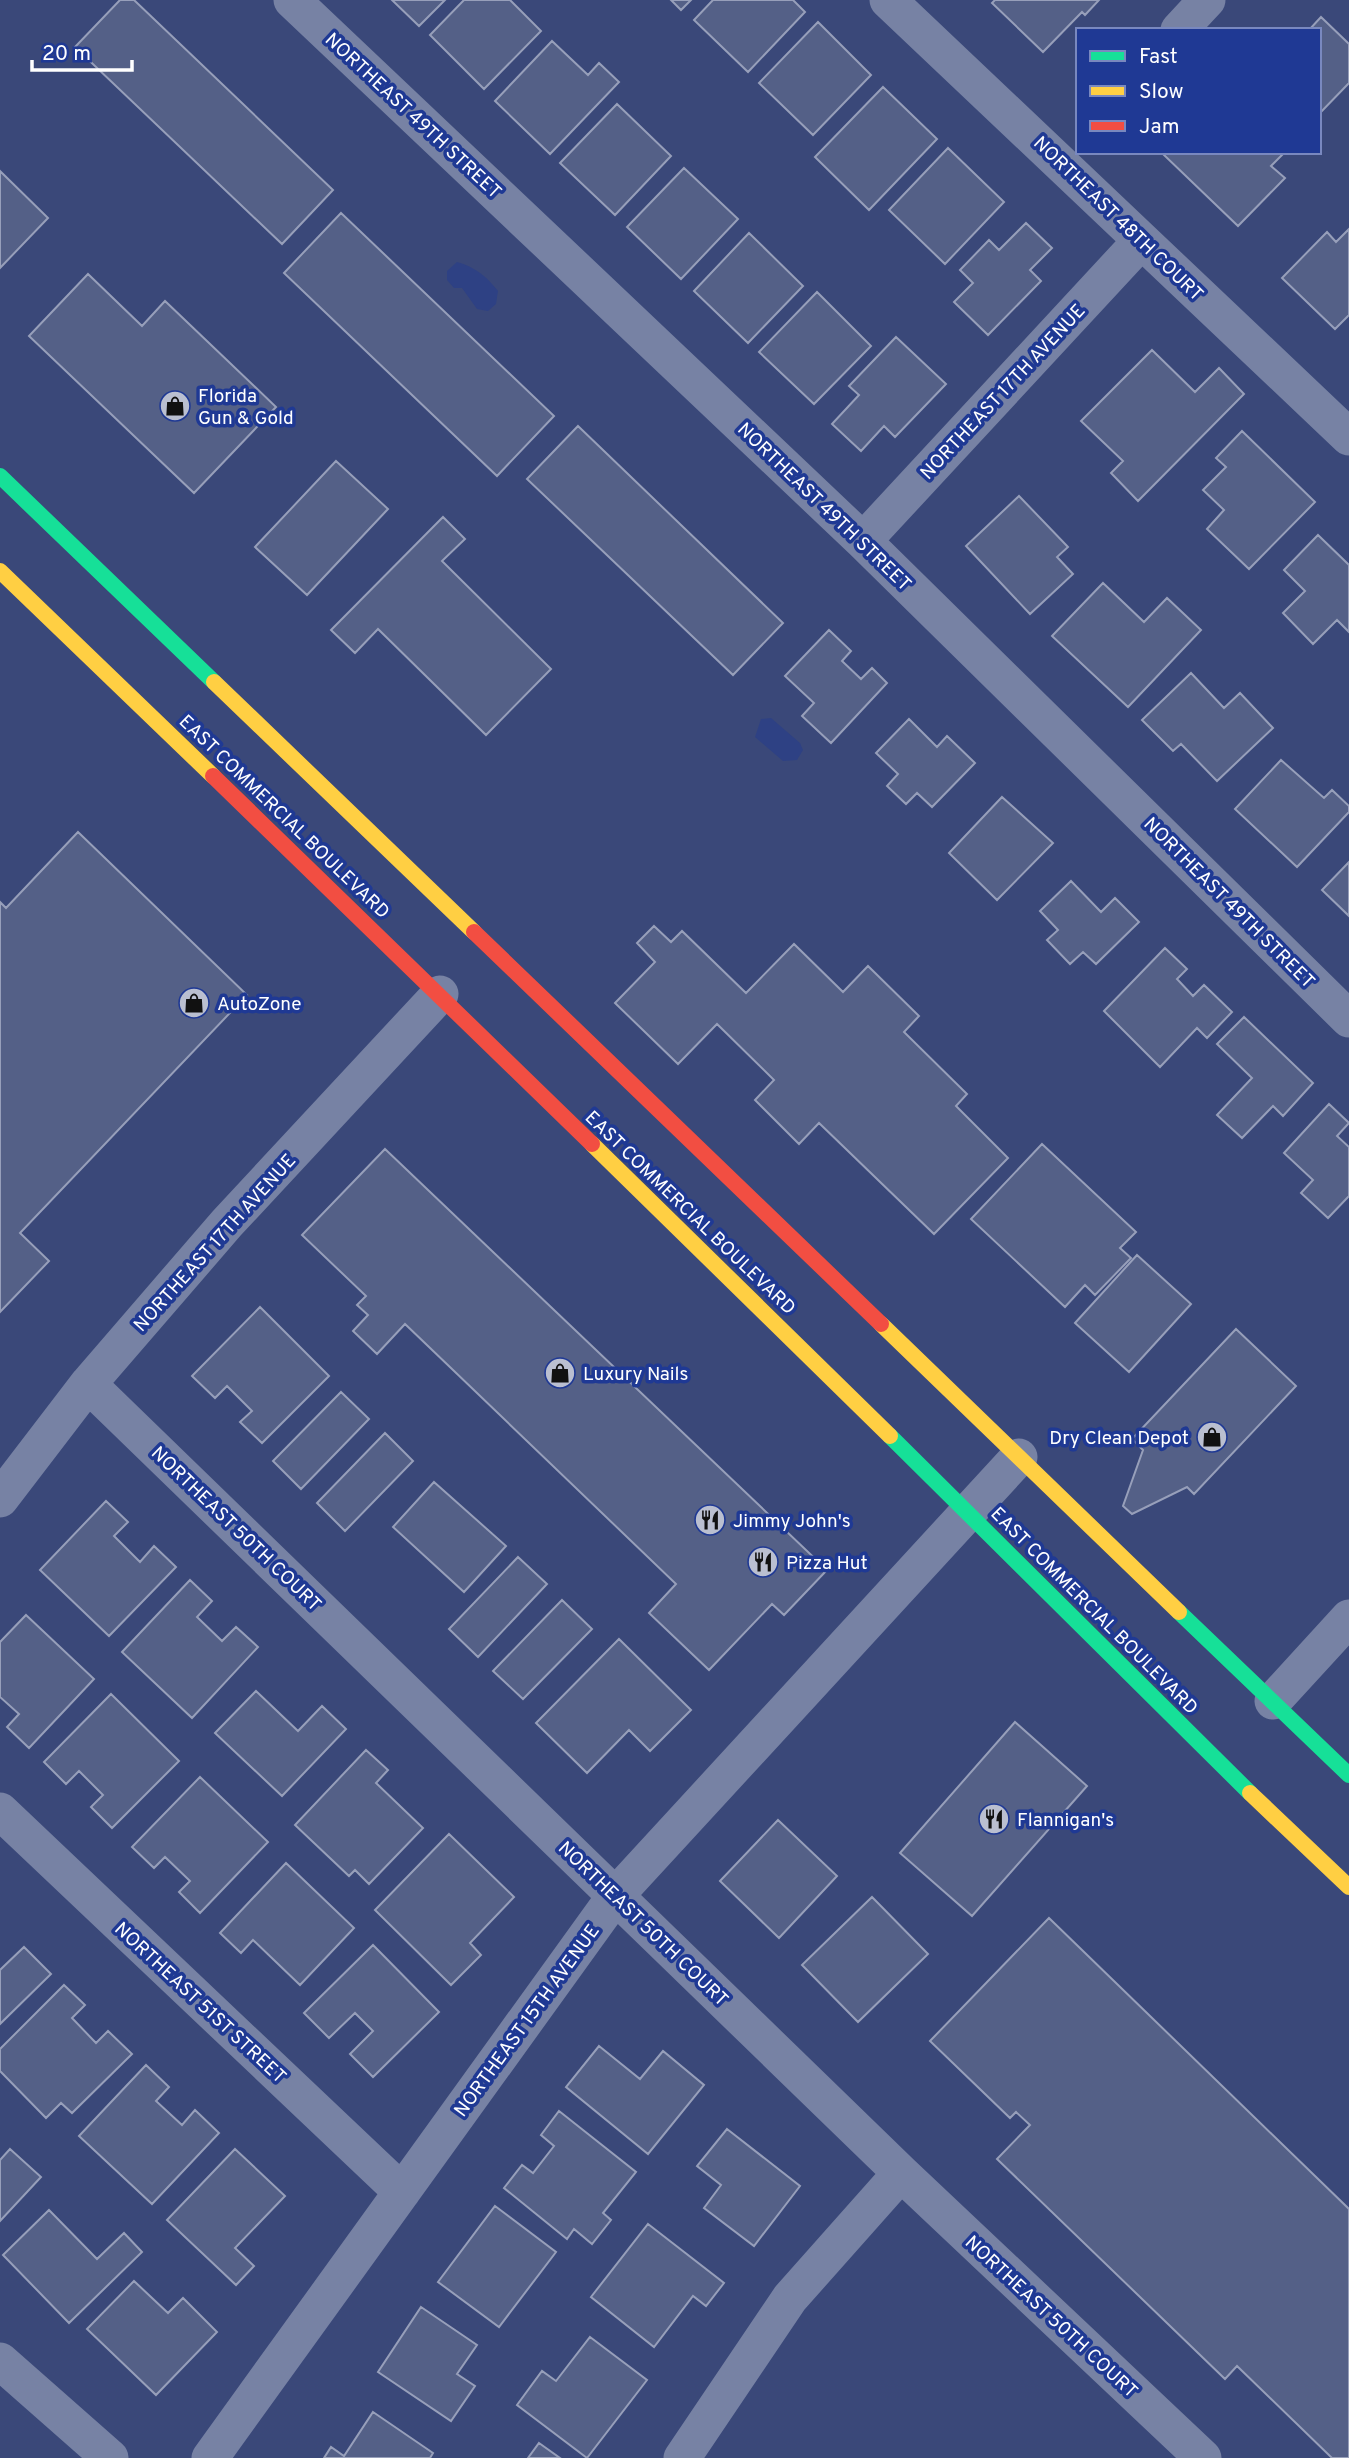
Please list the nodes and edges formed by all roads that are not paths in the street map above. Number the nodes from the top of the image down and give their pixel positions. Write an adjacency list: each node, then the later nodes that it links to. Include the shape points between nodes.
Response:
1 (292, 0): 9 (street, NORTHEAST 49TH STREET)
2 (888, 0): 5 (street, NORTHEAST 48TH COURT)
3 (1207, 0): 4 (street)
4 (1181, 28)
5 (1067, 148): 6 (street, NORTHEAST 48TH COURT)
6 (1142, 240): 7 (street, NORTHEAST 48TH COURT); 9 (street, NORTHEAST 17TH AVENUE)
7 (1348, 434)
8 (0, 476): 14 (main road)
9 (863, 541): 12 (street, NORTHEAST 49TH STREET)
10 (0, 571): 11 (main road, EAST COMMERCIAL BOULEVARD)
11 (440, 994): 13 (street, NORTHEAST 17TH AVENUE, via 227,1223); 16 (main road, EAST COMMERCIAL BOULEVARD)
12 (1349, 1019)
13 (88, 1384): 15 (street, NORTHEAST 17TH AVENUE); 22 (street, NORTHEAST 50TH COURT)
14 (1019, 1457): 16 (street, NORTHEAST 15TH AVENUE); 18 (main road)
15 (0, 1499)
16 (969, 1513): 21 (main road, EAST COMMERCIAL BOULEVARD, via 1200,1746); 22 (street, NORTHEAST 15TH AVENUE)
17 (1349, 1618): 18 (street)
18 (1273, 1701): 19 (main road)
19 (1349, 1775)
20 (0, 1811): 24 (street, NORTHEAST 51ST STREET)
21 (1349, 1887)
22 (616, 1895): 23 (street, NORTHEAST 50TH COURT); 24 (street, NORTHEAST 15TH AVENUE)
23 (901, 2173): 28 (street, via 790,2298); 29 (street, NORTHEAST 50TH COURT)
24 (402, 2192): 27 (street, NORTHEAST 15TH AVENUE)
25 (0, 2361): 26 (street)
26 (110, 2458)
27 (210, 2458)
28 (682, 2458)
29 (1203, 2458)

